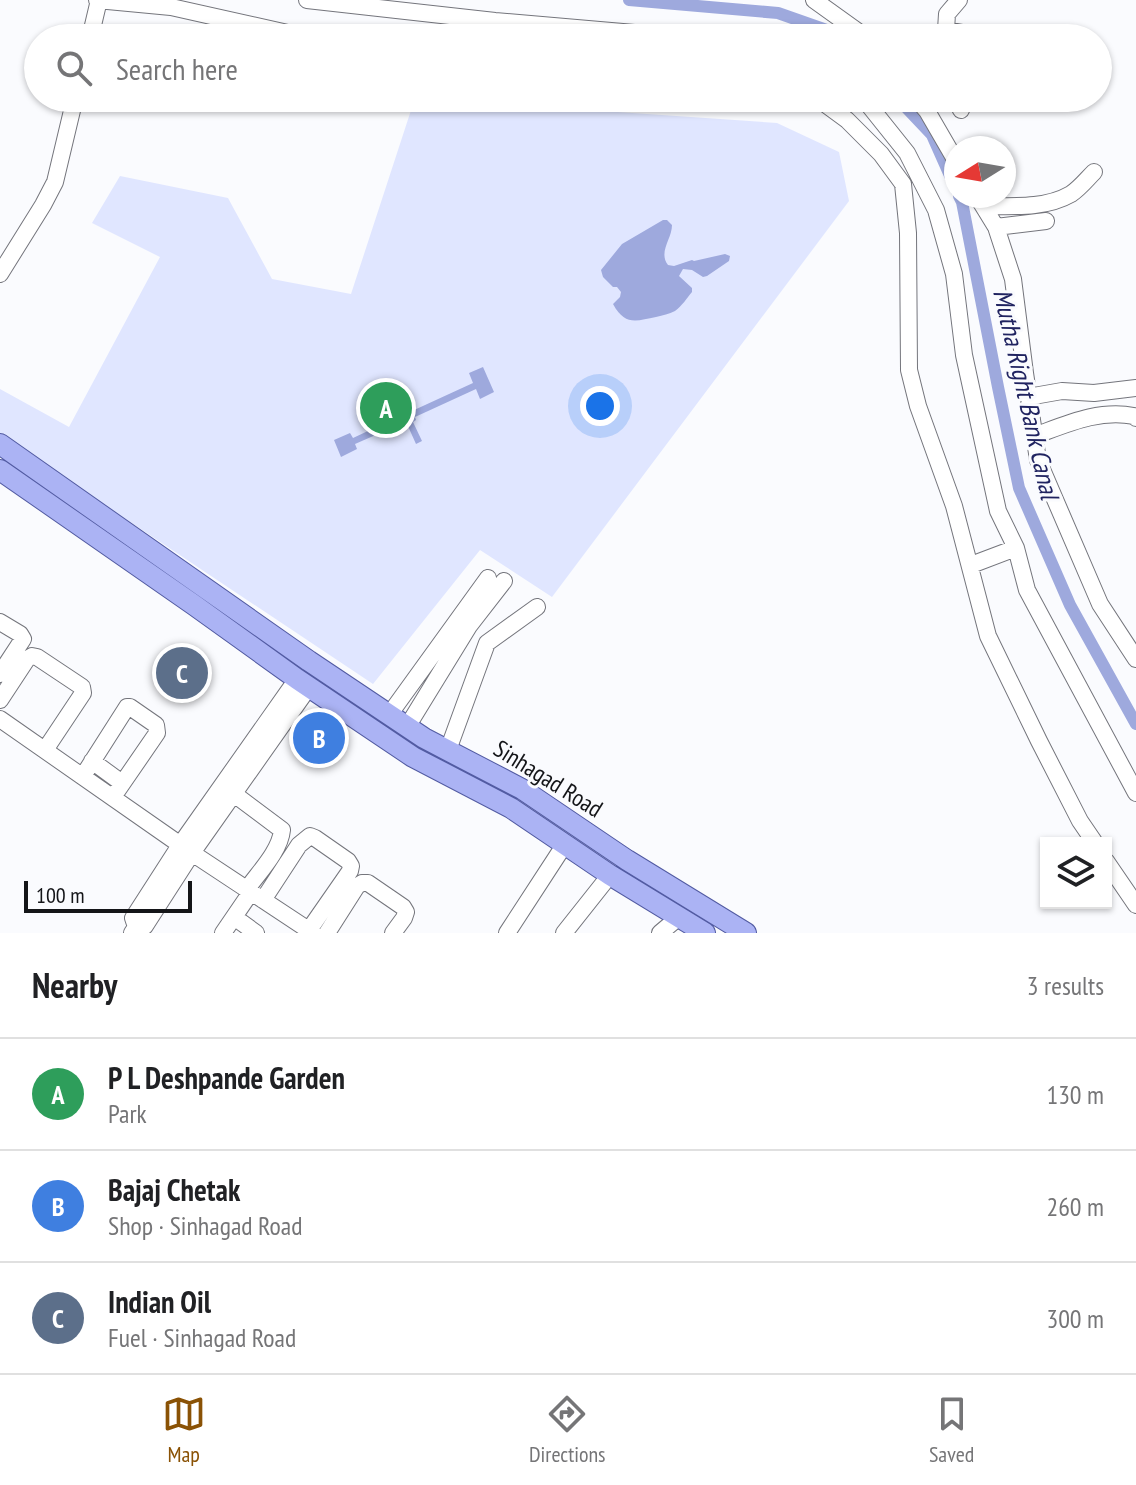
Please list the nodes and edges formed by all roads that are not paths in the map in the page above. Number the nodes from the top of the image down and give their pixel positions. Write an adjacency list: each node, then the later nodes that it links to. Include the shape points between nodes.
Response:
1 (98, 0): 6 (street); 8 (street)
2 (188, 0): 6 (street)
3 (307, 0): 10 (street)
4 (814, 0): 7 (street)
5 (959, 0): 12 (street, via 947,14)
6 (171, 7): 9 (street)
7 (836, 8): 11 (street)
8 (93, 24)
9 (247, 24)
10 (530, 24)
11 (853, 24)
12 (946, 24)
13 (72, 112): 23 (street, via 55,182)
14 (836, 112): 31 (street, via 881,154 903,184 909,370)
15 (874, 112): 30 (street, via 907,153 936,210 954,274 964,355 998,511)
16 (928, 112): 17 (street)
17 (944, 140)
18 (1094, 172): 19 (street, via 1056,200)
19 (1016, 205)
20 (984, 208): 22 (street)
21 (1046, 221): 22 (street)
22 (996, 227): 25 (street, via 1013,279)
23 (0, 274)
24 (1132, 388): 25 (street); 26 (street)
25 (1028, 397): 27 (street)
26 (1135, 417): 27 (street, via 1104,414)
27 (1034, 436): 34 (street, via 1038,460 1100,604)
28 (0, 444): 35 (main road, Sinhagad Road)
29 (0, 470): 37 (main road, Sinhagad Road)
30 (1016, 548): 31 (street); 49 (street, via 1027,590)
31 (971, 565): 51 (street, via 988,636)
32 (537, 607): 44 (street, via 487,643)
33 (0, 622): 36 (street, via 23,639)
34 (1136, 659)
35 (315, 665): 37 (main road); 41 (main road, Sinhagad Road)
36 (0, 674)
37 (303, 683): 50 (street); 52 (main road, Sinhagad Road, via 413,757 511,808); 53 (street)
38 (89, 693): 45 (street)
39 (0, 700): 45 (street, via 32,656 82,687)
40 (117, 712): 47 (street)
41 (389, 715): 43 (main road, Sinhagad Road); 43 (street, via 496,580)
42 (0, 719): 45 (street)
43 (407, 727): 44 (main road, Sinhagad Road)
44 (448, 750): 70 (main road, Sinhagad Road, via 522,789)
45 (47, 751): 47 (street)
46 (92, 761): 47 (street); 48 (street); 48 (street, via 127,707 156,725 157,733)
47 (79, 774): 48 (street)
48 (118, 790): 53 (street)
49 (1136, 793)
50 (234, 794): 53 (street); 56 (street, via 282,830)
51 (1091, 837)
52 (565, 844): 55 (main road, Sinhagad Road); 66 (street)
53 (186, 849): 56 (street); 60 (street, via 133,918)
54 (1112, 870): 57 (street)
55 (610, 875): 59 (main road, Sinhagad Road); 67 (street)
56 (253, 894): 58 (street); 61 (street); 61 (street, via 310,836 348,861 350,871)
57 (1136, 905)
58 (234, 917): 62 (street); 63 (street)
59 (679, 917): 68 (street); 69 (main road, Sinhagad Road)
60 (134, 930)
61 (303, 930)
62 (223, 933)
63 (256, 933)
64 (327, 933): 65 (street, via 362,883 403,907 404,918)
65 (393, 933)
66 (507, 933)
67 (564, 933)
68 (660, 933)
69 (705, 933)
70 (746, 933)

